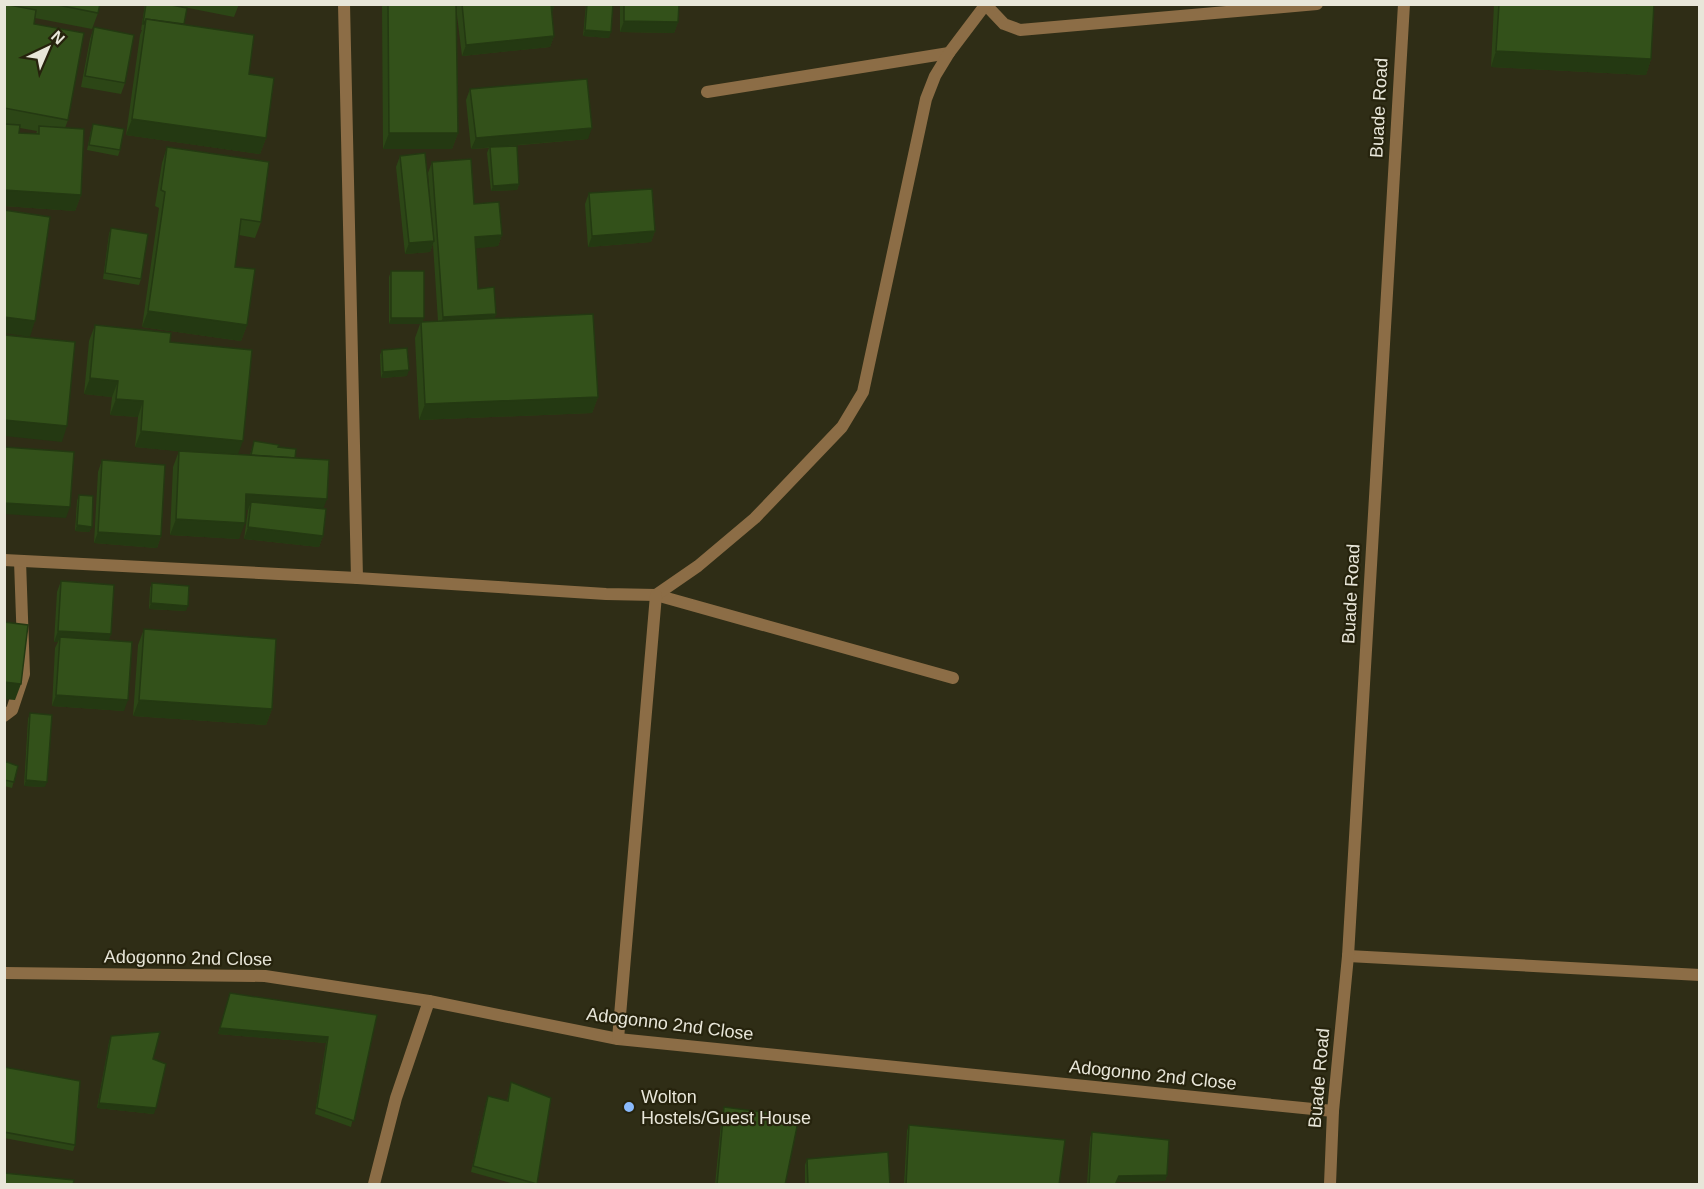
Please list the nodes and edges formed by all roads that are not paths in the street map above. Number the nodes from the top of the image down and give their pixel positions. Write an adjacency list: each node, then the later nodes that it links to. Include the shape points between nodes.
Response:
1 (344, 4): 9 (street)
2 (1317, 4): 4 (street, via 1020,30 1004,24)
3 (1404, 4): 13 (street, Buade Road)
4 (986, 5): 5 (street)
5 (949, 53): 6 (street); 10 (street, via 926,99 863,392 842,427 755,518)
6 (707, 92)
7 (4, 560): 8 (street)
8 (20, 561): 9 (street); 12 (street, via 24,674 12,710)
9 (357, 578): 10 (street)
10 (656, 595): 11 (street); 17 (street)
11 (953, 678)
12 (4, 716)
13 (1348, 956): 15 (street); 18 (street, Buade Road)
14 (4, 973): 16 (street, Adogonno 2nd Close, via 265,976)
15 (1700, 975)
16 (429, 1001): 17 (street, Adogonno 2nd Close); 19 (street, via 396,1098)
17 (618, 1039): 18 (street, Adogonno 2nd Close)
18 (1333, 1111): 20 (street, Buade Road)
19 (374, 1185)
20 (1330, 1185)

